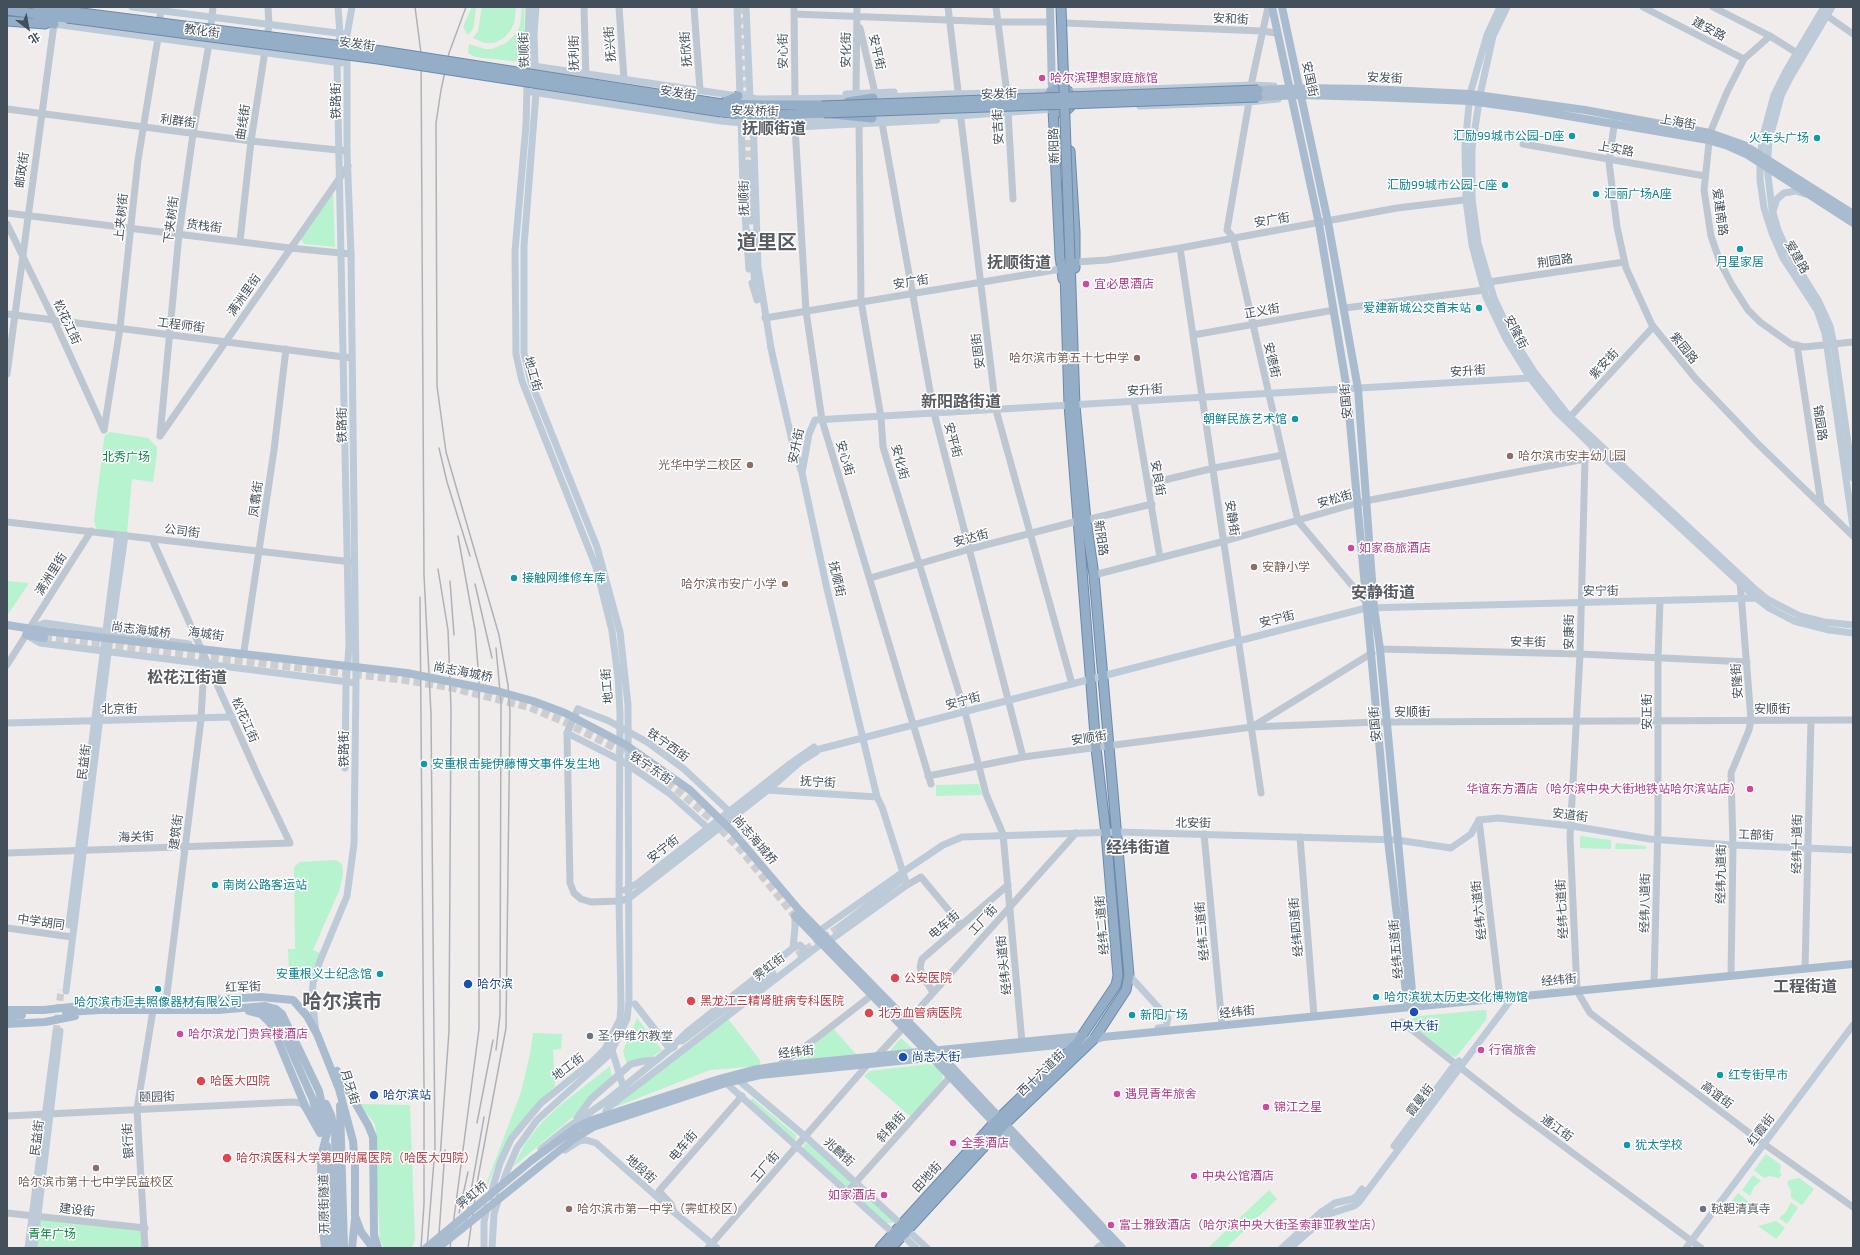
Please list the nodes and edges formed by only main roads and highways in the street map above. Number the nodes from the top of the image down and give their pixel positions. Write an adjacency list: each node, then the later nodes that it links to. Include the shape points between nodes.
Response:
1 (37, 7): 24 (highway, 教化街)
2 (132, 7): 20 (main road, 教化街)
3 (338, 7): 27 (main road, 铁路街)
4 (342, 7): 27 (main road)
5 (348, 7): 27 (main road)
6 (352, 7): 27 (main road, 铁路街)
7 (529, 7): 30 (main road, 铁顺街)
8 (536, 7): 30 (main road, 铁顺街)
9 (737, 7): 40 (main road)
10 (746, 7): 40 (main road)
11 (1050, 7): 33 (main road)
12 (1056, 7): 60 (highway, 新阳路, bridge)
13 (1061, 7): 60 (highway, 新阳路, bridge)
14 (1065, 7): 34 (main road)
15 (1272, 7): 35 (main road, 安国街)
16 (1282, 7): 36 (main road, 安国街)
17 (1500, 7): 41 (main road, 安隆街, via 1487,35)
18 (1507, 7): 41 (main road, 安隆街, via 1493,36)
19 (1832, 7): 22 (main road, 爱建路)
20 (161, 9): 27 (main road, 教化街)
21 (7, 10): 24 (highway, 教化街)
22 (1824, 12): 53 (main road, 爱建路, via 1781,96); 53 (main road, 爱建路, via 1774,95 1764,130)
23 (7, 14): 24 (highway, 教化街, via 34,18)
24 (55, 14): 25 (highway, 教化街); 26 (highway, 教化街); 28 (main road, 教化街, via 158,38)
25 (66, 15): 43 (highway, 安发街, bridge, via 382,50)
26 (7, 21)
27 (344, 34): 28 (main road, 铁路街); 29 (main road, 铁路街)
28 (337, 62): 29 (main road, 教化街); 52 (main road, 铁路街)
29 (347, 63): 52 (main road, 铁路街)
30 (532, 66): 31 (main road, 铁顺街); 37 (main road, 铁顺街); 40 (main road, 安发桥街)
31 (528, 91): 37 (main road, 安发桥街); 95 (main road, 地工街, via 515,251 517,361 522,381 598,574 612,631 618,677)
32 (1256, 91): 34 (main road, 安发街); 35 (main road, 安发街); 35 (main road, 安发街, via 1270,86); 46 (highway, 安发街, bridge)
33 (1052, 92): 34 (highway, via 1058,88); 39 (main road, 安发街); 45 (highway, via 1048,100)
34 (1068, 92): 44 (highway, via 1072,102)
35 (1289, 92): 36 (main road, 安发街); 44 (main road, 安发街, via 1272,100 1249,102); 67 (main road, 安国街, via 1319,224)
36 (1301, 92): 41 (main road, 安发街, via 1369,89); 66 (main road, 安国街, via 1345,308)
37 (536, 93): 49 (main road, 安发桥街, via 721,121); 96 (main road, 地工街, via 524,246 525,361 531,382 598,547 612,598 623,655)
38 (795, 95): 39 (main road, 安发街, via 856,93)
39 (874, 96): 40 (main road, 安发街, via 766,99); 46 (highway)
40 (745, 97): 42 (highway); 43 (highway)
41 (1475, 98): 53 (main road, 上海街, via 1736,141); 56 (main road, 安隆街, via 1465,146)
42 (765, 105): 43 (highway, 安发街); 46 (highway, 安发街)
43 (722, 108): 49 (highway, 安发街)
44 (1068, 108): 45 (highway, via 1062,112); 60 (highway, 新阳路)
45 (1052, 109): 47 (main road, 安发街); 61 (highway, 新阳路, via 1061,269)
46 (823, 110): 48 (highway); 50 (highway, 安发街)
47 (961, 115): 48 (main road, 安发桥街); 51 (main road, 安发街, via 924,122)
48 (872, 118): 50 (main road, 安发桥街)
49 (741, 119): 50 (highway, 安发街); 62 (main road, 抚顺街, via 747,255)
50 (753, 120): 62 (main road, 抚顺街, via 758,267 771,348)
51 (795, 127)
52 (343, 150): 76 (main road, 铁路街, via 340,177); 76 (main road, 铁路街, via 348,166 351,254)
53 (1764, 161): 55 (main road, 上海街); 57 (main road, 爱建路); 58 (main road, 上海街); 63 (main road, 爱建路, via 1764,208 1772,233 1783,258 1817,310)
54 (748, 163): 62 (main road, 抚顺街)
55 (1808, 195): 57 (main road, via 1796,191 1784,193 1775,202); 59 (main road, 上海街)
56 (1469, 199): 65 (main road, 安隆街, via 1472,245 1484,290 1506,339); 69 (main road, 安隆街, via 1478,243 1494,298 1519,347 1538,378)
57 (1773, 213): 63 (main road, 爱建路, via 1784,244 1824,311 1830,326)
58 (1853, 214)
59 (1853, 223)
60 (1070, 260): 61 (highway, 新阳路)
61 (1068, 284): 68 (highway, 新阳路)
62 (757, 300)
63 (1831, 345): 71 (main road, 爱建路); 74 (main road, 爱建路)
64 (774, 362): 70 (main road, 抚顺街, via 793,445)
65 (1530, 378): 66 (main road, 安升街); 69 (main road, 安隆街, via 1556,411)
66 (1358, 389): 67 (main road, 安升街); 72 (main road, 安国街)
67 (1347, 390): 68 (main road, 安升街); 72 (main road, 安国街)
68 (1072, 405): 70 (main road, 安升街, via 815,420); 73 (highway, 新阳路)
69 (1597, 447): 77 (main road, 安隆街); 80 (main road, 安隆街, via 1767,599 1800,616)
70 (802, 472): 98 (main road, 抚顺街, via 827,589)
71 (1853, 478)
72 (1361, 503): 78 (main road, 安国街)
73 (1082, 520): 87 (highway, 新阳路, via 1094,575); 88 (highway, 新阳路)
74 (1853, 527)
75 (122, 535): 82 (main road, 民益街)
76 (351, 562): 85 (main road, 铁路街); 86 (main road, 铁路街)
77 (1756, 598): 78 (main road, 安宁街); 83 (main road, via 1794,621 1828,630)
78 (1369, 606): 87 (main road, 安宁街); 106 (main road, 安国街); 107 (main road, 安国街, via 1380,650)
79 (7, 625): 81 (main road, 海城街)
80 (1853, 625)
81 (28, 632): 82 (main road, 海城街, via 45,623); 84 (main road, 海城街, via 40,643); 123 (main road, 尚志海城桥, bridge, via 407,673 497,691 532,701 565,714 626,745 690,790 733,832)
82 (109, 632): 84 (main road, 民益街); 85 (main road, 海城街)
83 (1853, 633)
84 (105, 652): 89 (main road, 海城街); 93 (main road, 民益街)
85 (347, 662): 86 (main road, 海城街); 89 (main road, 铁路街)
86 (356, 663): 90 (main road, 铁路街)
87 (1102, 676): 88 (main road, 安宁街); 105 (highway, 新阳路)
88 (1092, 680): 98 (main road, 安宁街); 104 (highway, 新阳路)
89 (346, 682): 90 (main road, 海城街); 102 (main road, 铁路街)
90 (356, 683): 148 (main road, 铁路街, via 354,844 347,896 313,983 312,998)
91 (578, 709): 95 (main road, 铁宁西街)
92 (232, 717): 93 (main road, 北京街)
93 (97, 720): 94 (main road, 北京街); 132 (main road, 民益街)
94 (7, 723)
95 (620, 726): 96 (main road, 铁宁西街); 100 (main road, 地工街)
96 (628, 732): 101 (main road, 地工街); 109 (main road, 铁宁西街, via 684,769)
97 (567, 733): 100 (main road, 铁宁东街)
98 (864, 739): 99 (main road, 安宁街); 108 (main road, 抚顺街)
99 (816, 750): 103 (main road, 安宁街); 103 (main road, 安宁街)
100 (620, 760): 101 (main road, 铁宁东街); 121 (main road, 地工街)
101 (628, 765): 111 (main road, 铁宁东街, via 669,793); 120 (main road, 地工街)
102 (345, 768)
103 (762, 792): 108 (main road, 抚宁街); 109 (main road, 安宁街)
104 (1101, 793): 112 (highway, 经纬二道街)
105 (1113, 793): 113 (highway, 经纬二道街)
106 (1384, 798): 116 (main road, 经纬五道街)
107 (1394, 798): 117 (main road, 经纬五道街)
108 (878, 799): 119 (main road)
109 (732, 814): 111 (main road, 安宁街); 114 (main road, 安宁街)
110 (1479, 820): 115 (main road, 安道街, via 1498,818); 117 (main road, 北安街, via 1471,834 1451,848)
111 (708, 828): 114 (main road, 铁宁东街); 120 (main road, 安宁街)
112 (1106, 832): 113 (main road, 北安街); 119 (main road, 北安街, via 962,837 954,840); 150 (highway, 经纬二道街, via 1118,976 1116,985)
113 (1117, 832): 116 (main road, 北安街); 131 (highway, 经纬二道街)
114 (713, 834): 122 (main road, 安宁街)
115 (1658, 839): 118 (main road, 工部街)
116 (1388, 840): 117 (main road, 北安街); 139 (main road, 经纬五道街)
117 (1397, 840): 139 (main road, 经纬五道街, via 1413,1001)
118 (1853, 850)
119 (905, 878): 124 (main road); 125 (main road); 126 (main road)
120 (628, 889): 121 (main road, 安宁街); 122 (main road, 地工街)
121 (619, 892): 190 (main road, 地工街, via 620,1019 600,1055 541,1103 512,1139 492,1184 484,1222)
122 (628, 899): 152 (main road, 地工街, via 629,1005 627,1019)
123 (797, 914): 125 (main road); 127 (main road); 128 (main road, 霁虹街)
124 (839, 927)
125 (819, 931): 126 (main road)
126 (829, 942): 145 (main road)
127 (821, 944): 129 (main road, 霁虹街); 145 (main road)
128 (793, 948): 129 (main road, via 800,945 805,950); 151 (main road, 霁虹街, via 687,1032)
129 (799, 957): 151 (main road, 霁虹街); 166 (main road, 霁虹街, via 608,1107 606,1111)
130 (1853, 964): 133 (main road, 经纬街)
131 (1129, 975): 149 (highway, 经纬二道街, via 1126,990); 149 (main road, via 1168,1018 1168,1024 1166,1027 1107,1033)
132 (63, 990)
133 (1513, 997): 135 (main road, 经纬街); 159 (main road, 霞曼街)
134 (269, 998): 138 (main road, 红军街); 148 (main road, 月牙街, via 293,1000 307,1016)
135 (1500, 998): 139 (main road, 经纬街); 159 (main road, 霞曼街, via 1494,1016)
136 (635, 1004): 151 (main road)
137 (7, 1005): 138 (main road, 红军街)
138 (99, 1007): 140 (main road, 红军街); 141 (main road, 红军街); 143 (main road, 红军街); 144 (main road, 红军街, via 45,1022)
139 (1409, 1007): 149 (main road, 经纬街)
140 (7, 1010)
141 (218, 1010): 142 (main road); 165 (main road, 红军街, via 272,1007 282,1014)
142 (253, 1012): 169 (main road, via 261,1014 271,1024 306,1108); 169 (main road, via 268,1013 278,1021 313,1100)
143 (7, 1016)
144 (7, 1024)
145 (905, 1025): 153 (main road); 154 (main road)
146 (1853, 1025): 200 (main road, 红霞街)
147 (58, 1031): 172 (main road, 民益街)
148 (317, 1034): 157 (main road, 月牙街)
149 (1099, 1038): 150 (main road, 经纬街); 168 (highway, 西十六道街)
150 (1079, 1039): 153 (main road, 经纬街); 155 (main road, 经纬街); 168 (highway, 西十六道街)
151 (670, 1049): 158 (main road, 霁虹街)
152 (612, 1050): 160 (main road); 191 (main road, 地工街, via 600,1065 548,1109 524,1138 506,1171 494,1214)
153 (936, 1050): 154 (main road, 经纬街); 155 (main road)
154 (926, 1051): 156 (main road); 161 (main road, 经纬街, via 778,1066)
155 (942, 1057): 156 (main road, 经纬街); 168 (main road)
156 (931, 1058): 161 (main road, 经纬街); 168 (main road)
157 (328, 1059): 164 (main road, 月牙街); 187 (main road, via 368,1124 373,1137 374,1235)
158 (656, 1060): 160 (main road, 霁虹街, via 631,1064); 163 (main road, 霁虹街)
159 (1458, 1065): 198 (main road, 霞曼街, via 1452,1068 1357,1196 1320,1213); 199 (main road, 霞曼街, via 1358,1202 1322,1219)
160 (620, 1074): 163 (main road); 167 (main road, 霁虹街, via 591,1099)
161 (736, 1078): 162 (main road, 经纬街); 166 (main road, 经纬街); 175 (main road, 兆麟街, via 806,1137)
162 (726, 1083): 171 (main road, 经纬街, via 593,1127); 176 (main road, 兆麟街)
163 (623, 1086): 167 (main road, 霁虹街, via 605,1102)
164 (339, 1089): 173 (main road, 月牙街, via 355,1163); 184 (main road)
165 (319, 1091): 169 (main road); 184 (main road, 开原街隧道, via 331,1115 335,1132)
166 (611, 1114): 170 (main road, 经纬街, via 577,1127)
167 (573, 1123): 170 (main road, 霁虹街)
168 (999, 1123): 175 (highway, 田地街); 177 (main road)
169 (323, 1133): 174 (main road); 183 (main road)
170 (532, 1160): 188 (main road, 霁虹桥, bridge)
171 (542, 1164): 178 (main road, 地段街, via 579,1141 596,1143); 189 (main road, 霁虹桥, bridge)
172 (36, 1216): 179 (main road, 民益街); 180 (main road, 民益街)
173 (355, 1216): 184 (main road); 185 (main road, 月牙街); 186 (main road, 月牙街, via 361,1232)
174 (322, 1220): 181 (main road); 182 (main road)
175 (903, 1230): 176 (highway, 田地街); 193 (highway, 田地街); 194 (main road, 兆麟街); 195 (main road, 兆麟街)
176 (893, 1233): 192 (highway, 田地街)
177 (1109, 1240): 196 (main road); 197 (main road)
178 (712, 1246)
179 (28, 1248)
180 (34, 1248)
181 (320, 1248)
182 (325, 1248)
183 (330, 1248)
184 (345, 1248)
185 (356, 1248)
186 (373, 1248)
187 (378, 1248)
188 (426, 1248)
189 (438, 1248)
190 (484, 1248)
191 (492, 1248)
192 (880, 1248)
193 (891, 1248)
194 (916, 1248)
195 (927, 1248)
196 (1112, 1248)
197 (1122, 1248)
198 (1282, 1248)
199 (1290, 1248)
200 (1686, 1248)

